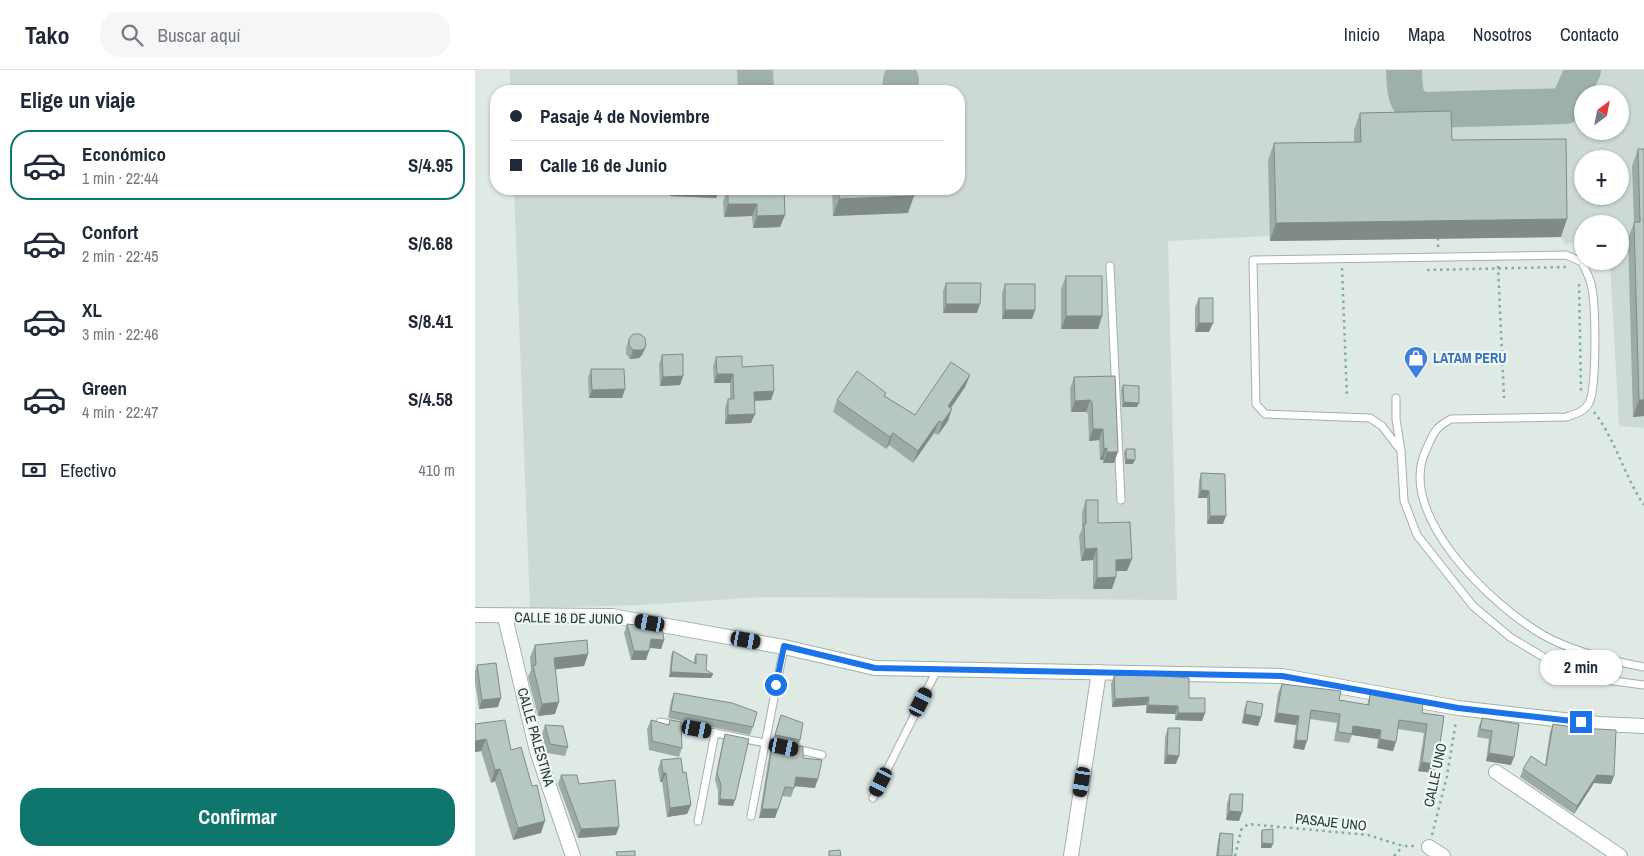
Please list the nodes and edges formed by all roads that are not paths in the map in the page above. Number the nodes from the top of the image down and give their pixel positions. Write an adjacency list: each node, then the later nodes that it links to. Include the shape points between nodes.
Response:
1 (1111, 266): 4 (lane)
2 (1396, 398): 3 (lane)
3 (1401, 451): 8 (lane, via 1382,426 1370,418 1265,414 1256,404 1253,260 1566,254 1582,262 1591,284 1594,319 1593,390 1589,404 1579,413 1566,417 1451,420 1438,426 1423,457 1420,478 1426,504 1444,543 1470,577 1506,609 1544,636 1610,661); 11 (lane, via 1404,501 1417,535 1473,606 1510,638 1555,664 1598,679)
4 (1121, 500)
5 (475, 615): 6 (street, CALLE 16 DE JUNIO)
6 (505, 616): 7 (street, CALLE 16 DE JUNIO, via 612,616); 22 (street, CALLE PALESTINA, via 537,751)
7 (784, 646): 9 (street, CALLE 16 DE JUNIO, via 875,668); 15 (lane)
8 (1644, 666)
9 (937, 670): 10 (street, CALLE 16 DE JUNIO); 18 (lane)
10 (1099, 672): 13 (street, CALLE 16 DE JUNIO, via 1282,676 1458,708); 23 (street)
11 (1644, 685)
12 (660, 722): 14 (lane)
13 (1644, 726)
14 (715, 733): 15 (lane); 20 (lane)
15 (765, 743): 16 (lane); 19 (lane)
16 (822, 754)
17 (1496, 772): 25 (street)
18 (873, 798)
19 (751, 816)
20 (698, 821)
21 (1429, 847): 24 (street)
22 (573, 856)
23 (1071, 856)
24 (1443, 856)
25 (1620, 856)

